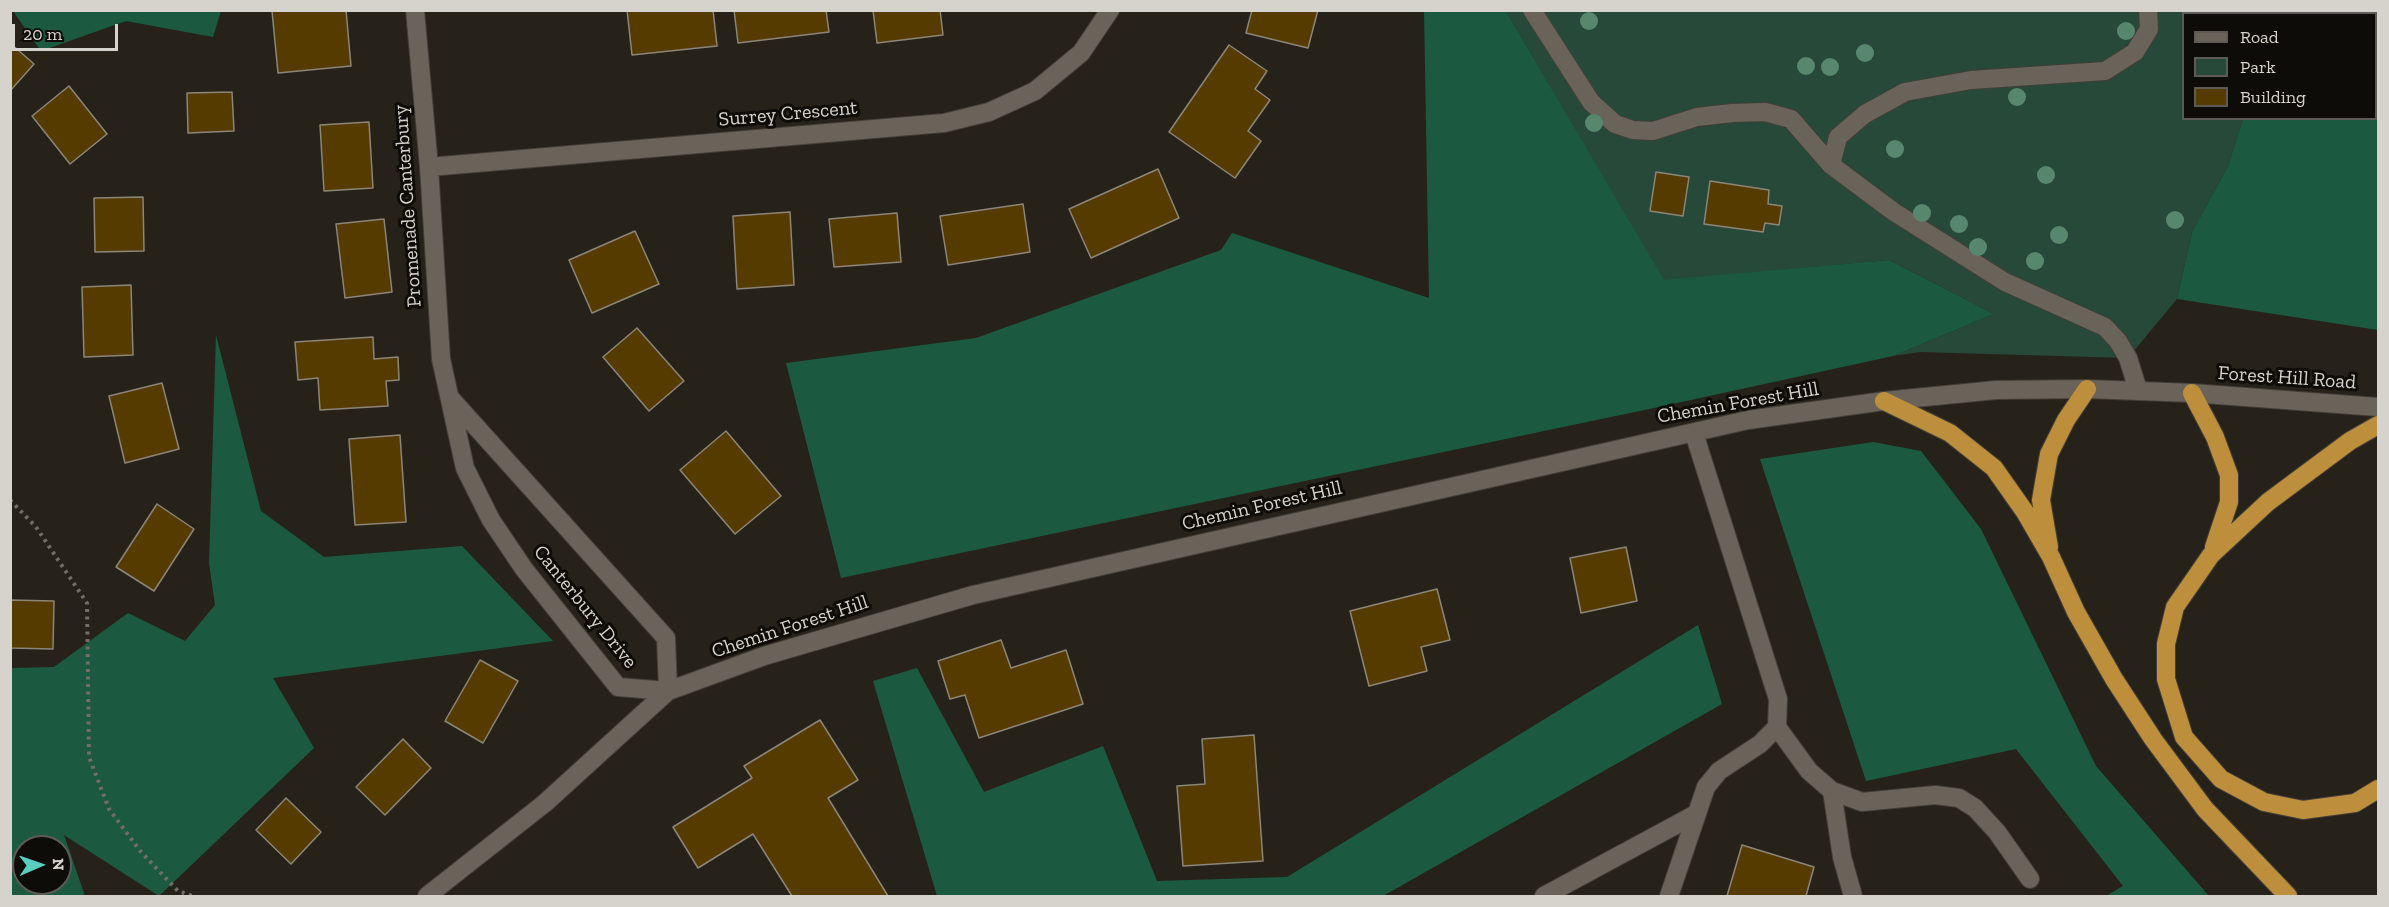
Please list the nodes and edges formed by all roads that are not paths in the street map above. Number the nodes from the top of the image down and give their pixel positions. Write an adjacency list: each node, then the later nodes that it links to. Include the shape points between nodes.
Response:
1 (415, 10): 6 (street, Promenade Canterbury)
2 (1110, 10): 6 (street, Surrey Crescent, via 1081,53 1035,91 989,112 944,123)
3 (1532, 10): 5 (street, via 1591,102 1615,124 1653,131 1696,117 1765,112 1791,119)
4 (2148, 10): 5 (street, via 2149,29 2134,52 2105,70 1971,80 1905,92 1865,114 1838,137)
5 (1831, 165): 8 (street, via 1894,212 2005,282 2105,327 2128,358)
6 (429, 167): 10 (street, Promenade Canterbury, via 441,359)
7 (2087, 389): 8 (street, Chemin Forest Hill); 11 (street, Chemin Forest Hill, via 1996,390); 16 (highway, via 2049,454 2042,500)
8 (2138, 390): 9 (street, Chemin Forest Hill)
9 (2192, 393): 12 (street, Forest Hill Road); 15 (highway, via 2229,475 2229,502)
10 (450, 398): 17 (street, Canterbury Drive, via 666,638); 17 (street, Canterbury Drive, via 465,468 491,520 524,569 618,687)
11 (1884, 401): 14 (street, Chemin Forest Hill, via 1748,420); 16 (highway, via 1950,433 1994,468)
12 (2379, 407)
13 (2379, 424): 15 (highway, via 2268,502)
14 (1694, 432): 17 (street, Chemin Forest Hill, via 973,595 764,656); 18 (street, via 1778,699)
15 (2211, 555): 19 (highway, via 2175,607 2166,644 2166,679 2184,737 2221,779 2264,802 2303,810 2355,803)
16 (2050, 557): 27 (highway, via 2076,612 2153,739 2205,809)
17 (668, 691): 24 (street, Chemin Forest Hill, via 545,802)
18 (1777, 727): 20 (street, via 1809,771); 21 (street, via 1760,744 1719,771 1706,787)
19 (2379, 789)
20 (1832, 791): 22 (street, via 1862,802 1935,795 1959,798 1975,808 1997,832); 26 (street, via 1842,857)
21 (1696, 814): 23 (street); 25 (street)
22 (2030, 879)
23 (1552, 894)
24 (427, 897)
25 (1670, 897)
26 (1853, 897)
27 (2288, 897)

